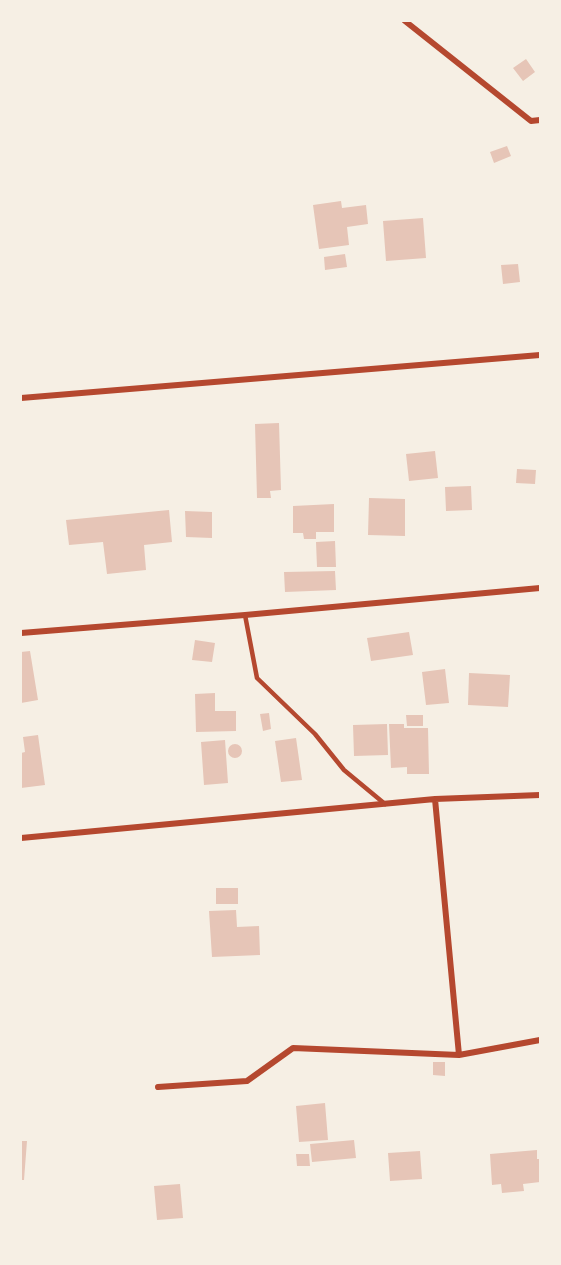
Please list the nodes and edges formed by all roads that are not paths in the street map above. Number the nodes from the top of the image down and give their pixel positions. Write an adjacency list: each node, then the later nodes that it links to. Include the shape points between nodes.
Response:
1 (405, 21): 2 (street, via 531,121)
2 (540, 120)
3 (540, 355): 4 (street)
4 (21, 398)
5 (540, 588): 6 (street)
6 (245, 615): 7 (street); 10 (lane, via 257,678 315,734 344,770)
7 (21, 633)
8 (540, 795): 9 (street)
9 (435, 799): 10 (street); 13 (street)
10 (385, 804): 11 (street)
11 (21, 838)
12 (540, 1040): 13 (street)
13 (459, 1055): 14 (street, via 292,1048 247,1080)
14 (158, 1087)

